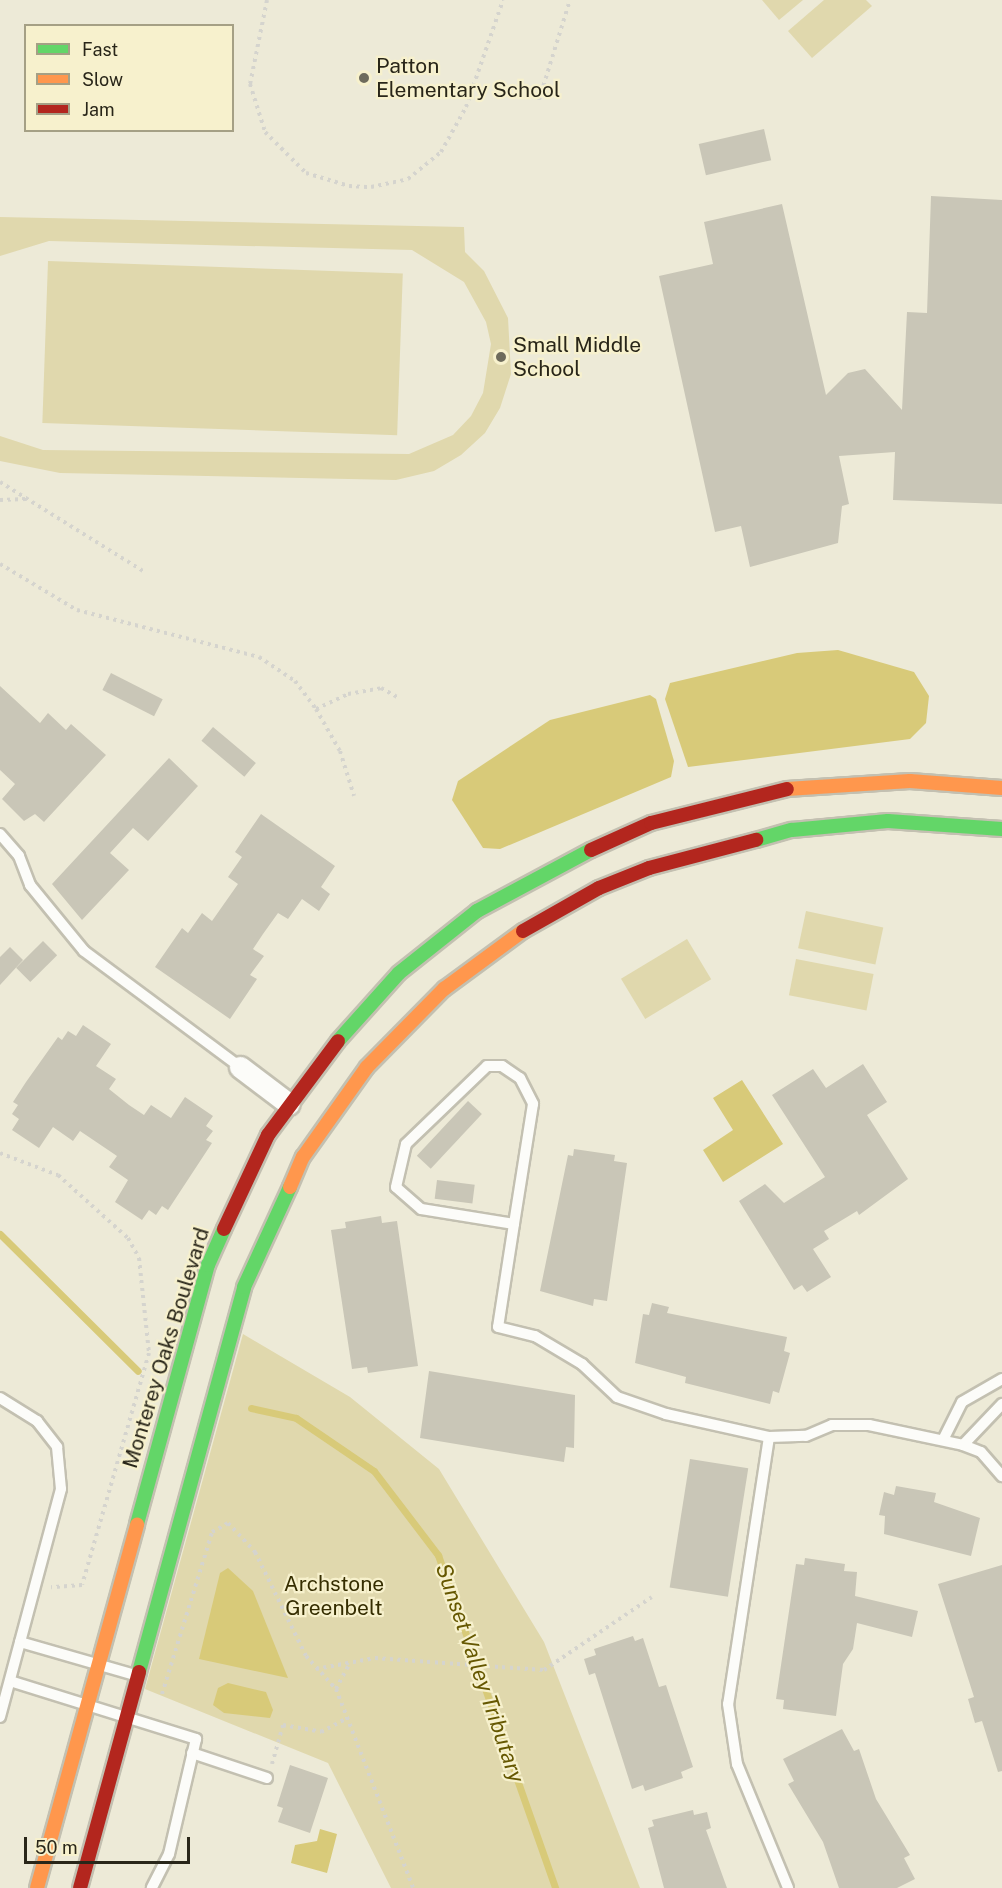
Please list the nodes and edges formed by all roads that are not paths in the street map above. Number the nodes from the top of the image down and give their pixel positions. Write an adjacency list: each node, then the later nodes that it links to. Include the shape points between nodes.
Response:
1 (1002, 788): 5 (street, Monterey Oaks Boulevard, via 910,781 782,790 651,823 591,848 477,911 399,973 350,1024)
2 (1002, 829): 16 (street, via 878,822 792,830 691,853 599,888 547,915 472,966 406,1024 333,1111 259,1245)
3 (0, 834): 4 (lane, via 19,856 30,885 84,951)
4 (240, 1066): 5 (street)
5 (289, 1104): 15 (street, Monterey Oaks Boulevard, via 235,1198 208,1265)
6 (514, 1224): 6 (lane, via 533,1104 520,1078 502,1066 487,1066 406,1144 396,1187 421,1209); 10 (lane, via 498,1327 535,1336 563,1353 617,1397 666,1414)
7 (1002, 1379): 11 (lane, via 962,1402)
8 (0, 1398): 14 (lane, via 37,1421 57,1447 61,1489)
9 (1002, 1404): 12 (lane)
10 (769, 1437): 11 (lane, via 806,1436 832,1425 852,1424); 26 (lane, via 728,1704 737,1764)
11 (944, 1438): 12 (lane)
12 (963, 1445): 13 (lane, via 981,1452)
13 (1002, 1476)
14 (20, 1642): 15 (lane); 17 (lane)
15 (98, 1666): 16 (lane); 18 (street, Monterey Oaks Boulevard)
16 (138, 1676): 20 (street)
17 (10, 1681): 18 (lane); 19 (lane)
18 (87, 1706): 20 (lane); 23 (street, Monterey Oaks Boulevard)
19 (0, 1717)
20 (126, 1720): 21 (lane, via 196,1739); 24 (street)
21 (192, 1753): 22 (lane); 25 (lane, via 170,1854)
22 (267, 1778)
23 (37, 1888)
24 (80, 1888)
25 (152, 1888)
26 (788, 1888)

